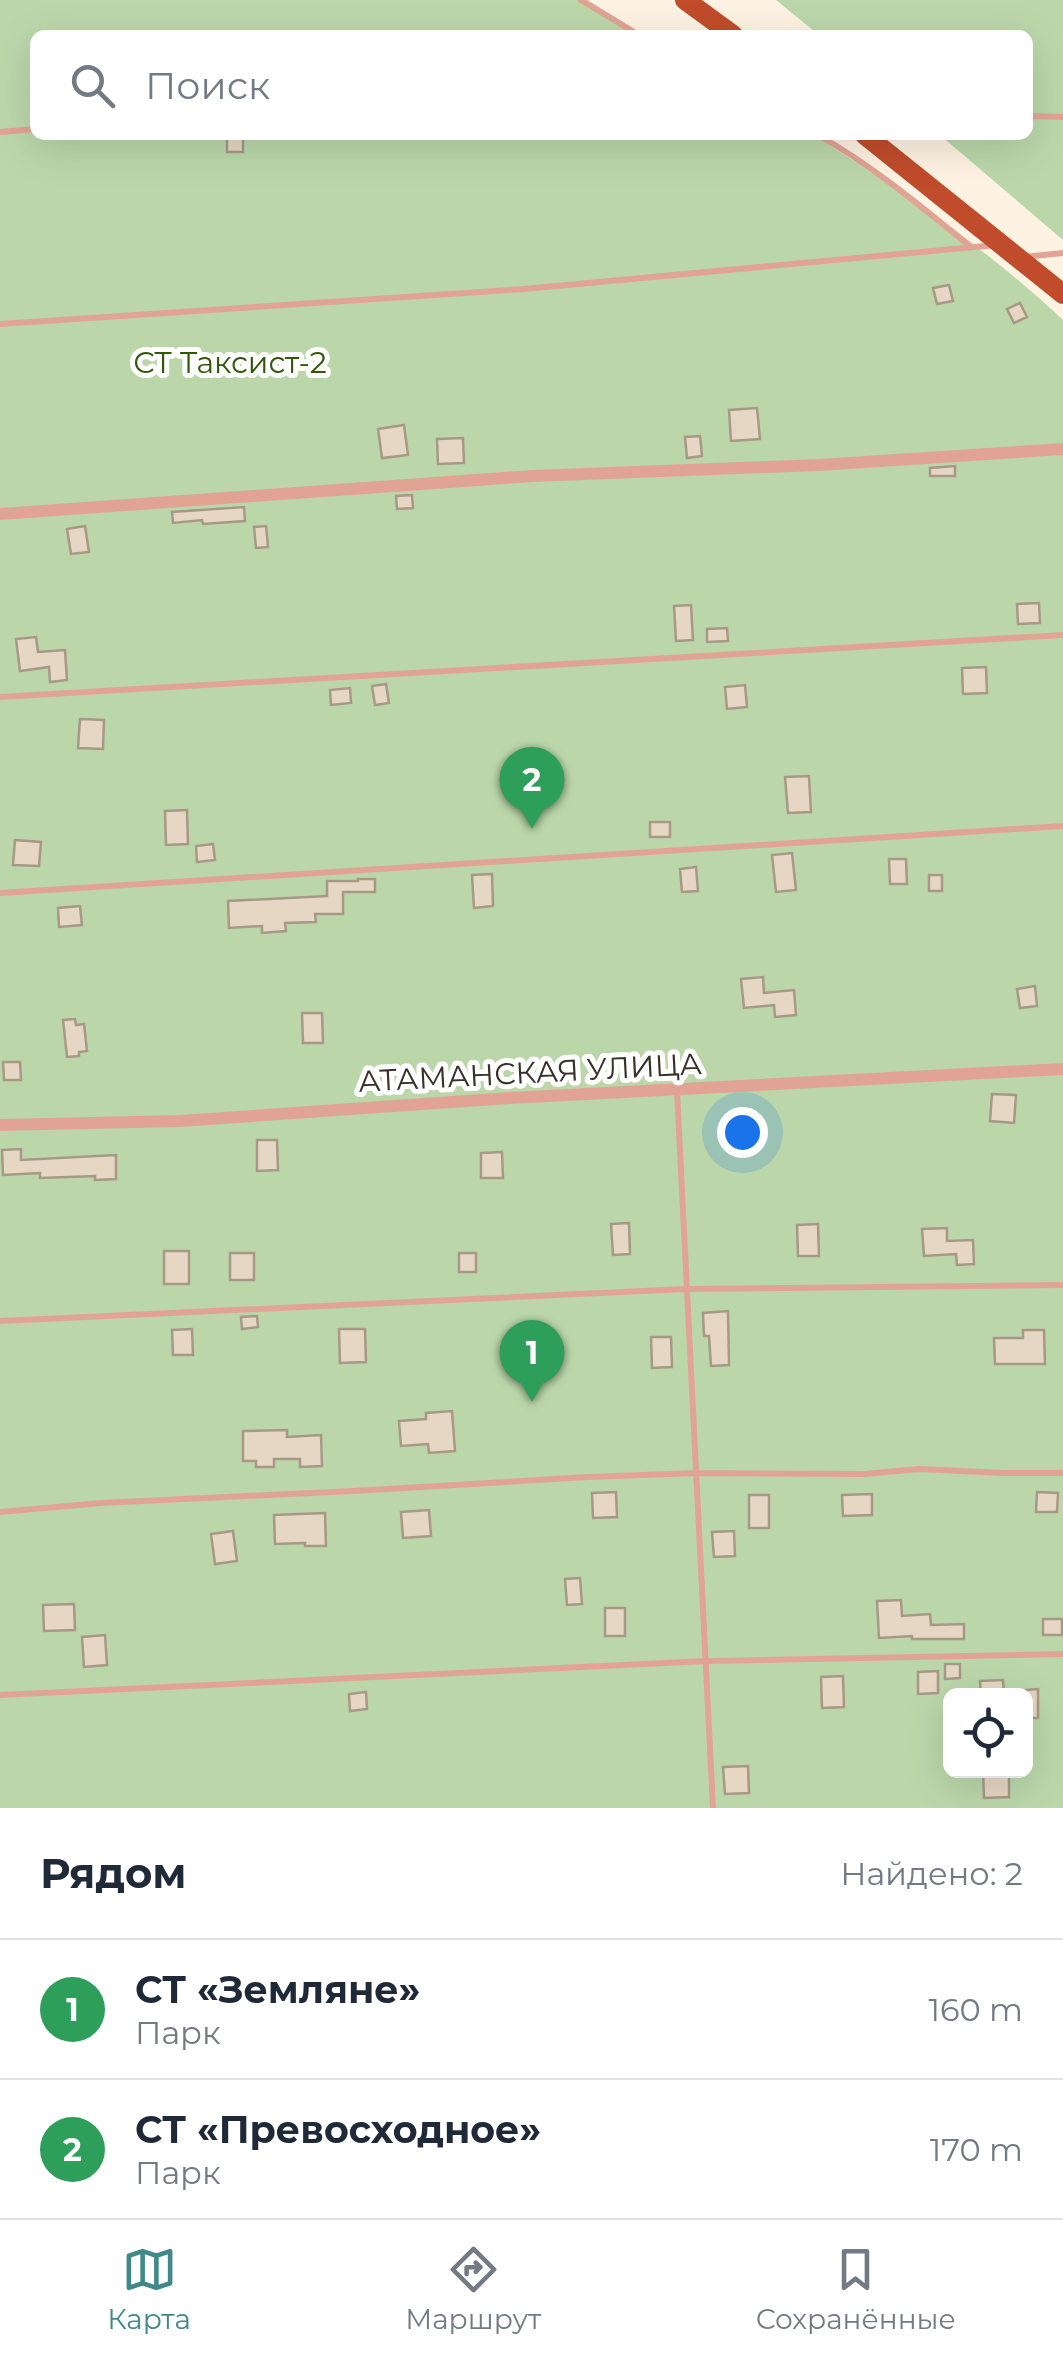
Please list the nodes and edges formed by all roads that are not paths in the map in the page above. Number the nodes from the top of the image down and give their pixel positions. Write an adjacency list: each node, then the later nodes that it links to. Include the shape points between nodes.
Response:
1 (581, 0): 3 (lane)
2 (685, 0): 4 (highway)
3 (631, 30)
4 (725, 30)
5 (1033, 116): 6 (lane)
6 (1063, 118)
7 (30, 129): 8 (lane)
8 (0, 132)
9 (827, 140): 11 (lane)
10 (871, 140): 12 (highway)
11 (972, 248): 12 (lane); 15 (lane, via 524,289)
12 (1011, 251): 13 (lane); 14 (highway)
13 (1063, 253)
14 (1063, 294)
15 (0, 324)
16 (1063, 449): 17 (street, via 533,476)
17 (0, 514)
18 (1063, 635): 19 (lane)
19 (0, 697)
20 (1063, 826): 21 (lane)
21 (0, 893)
22 (1063, 1069): 23 (street, АТАМАНСКАЯ УЛИЦА)
23 (677, 1089): 24 (street, АТАМАНСКАЯ УЛИЦА); 26 (lane)
24 (0, 1125)
25 (1063, 1285): 26 (lane)
26 (686, 1289): 27 (lane); 28 (lane)
27 (0, 1322)
28 (696, 1473): 29 (lane); 30 (lane); 32 (lane)
29 (1063, 1473)
30 (0, 1512)
31 (1063, 1654): 32 (lane)
32 (707, 1661): 33 (lane); 34 (lane)
33 (0, 1695)
34 (713, 1808)

